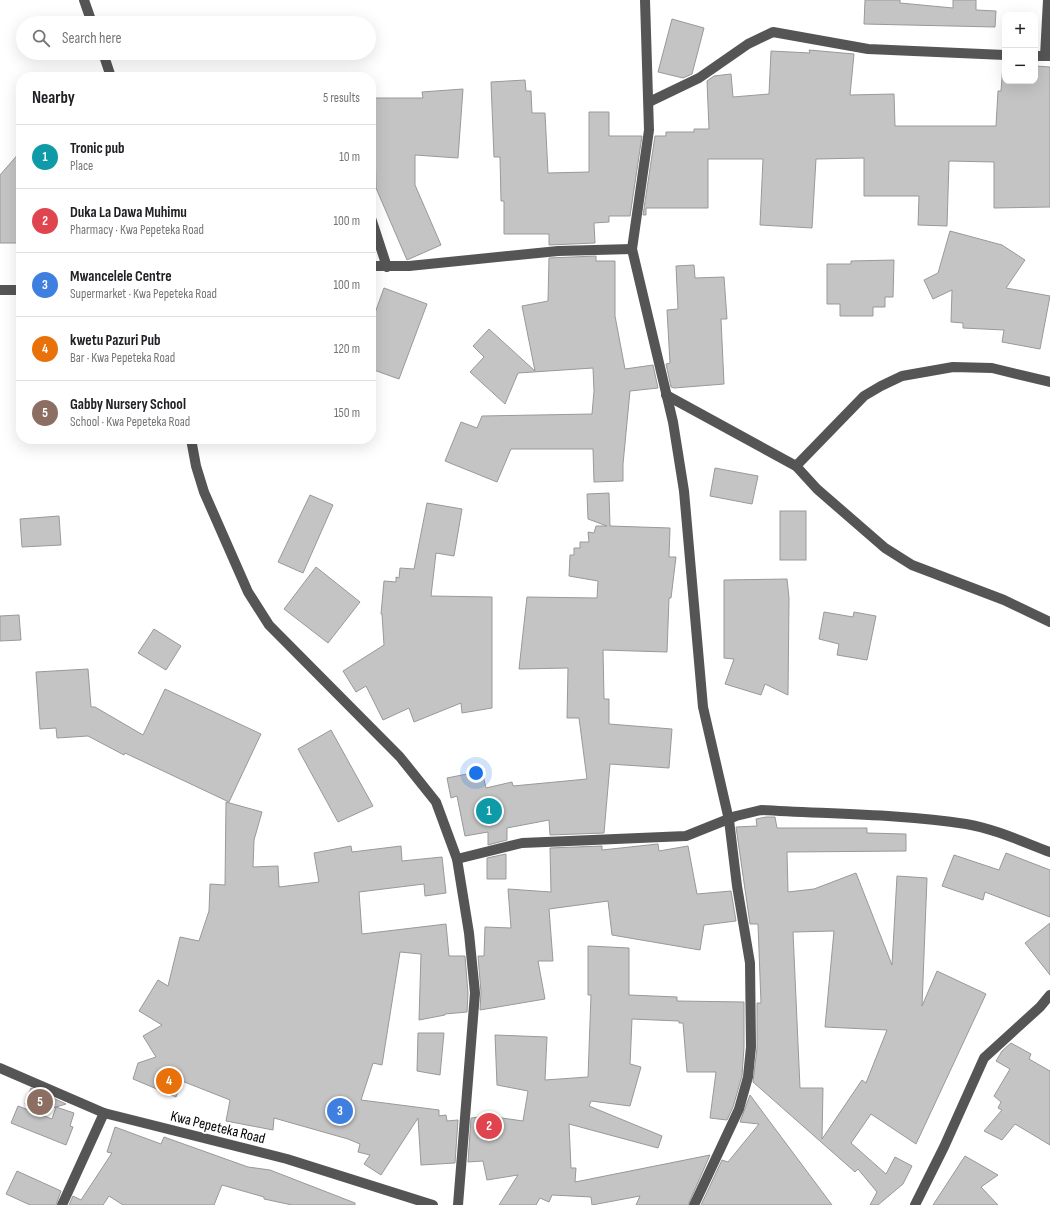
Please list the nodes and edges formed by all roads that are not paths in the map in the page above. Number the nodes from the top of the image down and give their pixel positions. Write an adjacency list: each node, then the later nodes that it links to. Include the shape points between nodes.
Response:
1 (84, 0): 4 (street)
2 (645, 0): 9 (street)
3 (1048, 0): 6 (street)
4 (90, 16)
5 (1002, 55): 9 (street, via 868,49 773,32 748,44 699,78)
6 (1043, 56)
7 (105, 60): 8 (street)
8 (109, 72)
9 (649, 102): 11 (street, via 649,130)
10 (376, 233): 13 (street)
11 (632, 249): 13 (street, via 558,251); 17 (street)
12 (376, 266): 13 (street)
13 (387, 267)
14 (0, 290): 15 (street)
15 (16, 290)
16 (1050, 382): 19 (street, via 992,368 953,367 902,376 864,396)
17 (666, 395): 19 (street); 21 (street, via 684,491 703,707)
18 (191, 444): 23 (street, via 204,492 256,606 269,625 404,763 436,802)
19 (796, 466): 20 (street, via 885,548 912,565 1004,600)
20 (1050, 622)
21 (729, 820): 22 (street, via 761,810 927,820 967,824); 23 (street, via 676,838 522,843); 30 (street, via 750,963 751,1047 748,1077 739,1109)
22 (1050, 852)
23 (457, 859): 29 (street, via 470,940 475,993)
24 (1050, 995): 31 (street, via 984,1058)
25 (0, 1068): 26 (street, Kwa Pepeteka Road)
26 (104, 1113): 27 (street); 28 (street, Kwa Pepeteka Road, via 287,1159)
27 (62, 1205)
28 (433, 1205)
29 (458, 1205)
30 (694, 1205)
31 (915, 1205)

